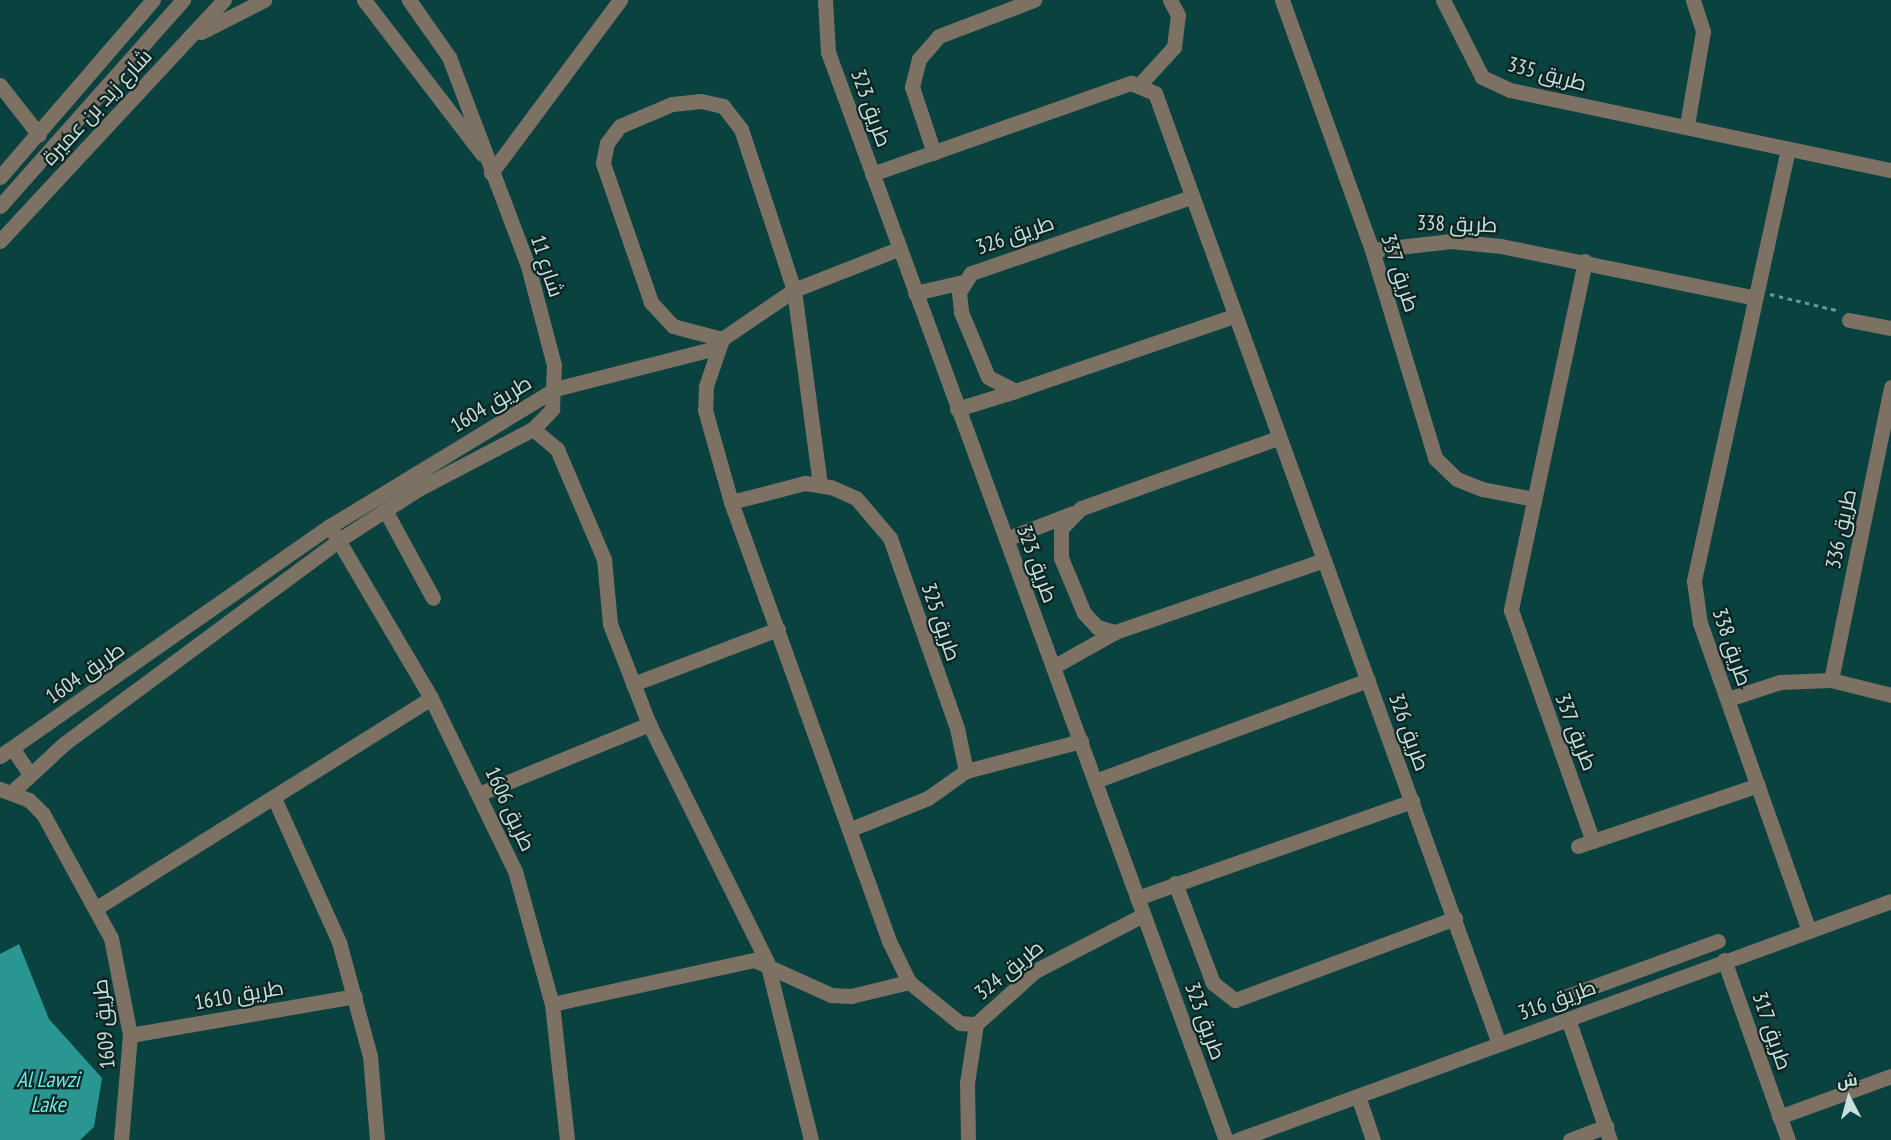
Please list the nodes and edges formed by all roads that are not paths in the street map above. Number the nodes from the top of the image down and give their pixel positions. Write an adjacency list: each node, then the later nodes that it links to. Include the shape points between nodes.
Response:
1 (153, 0): 18 (street)
2 (183, 0): 26 (street, شارع زيد بن عميرة)
3 (224, 0): 14 (street, شارع زيد بن عميرة)
4 (264, 0): 14 (street)
5 (364, 0): 21 (street, شارع 11)
6 (409, 0): 21 (street, شارع 11, via 449,57)
7 (620, 0): 21 (street)
8 (825, 0): 23 (street, طريق 323, via 828,52)
9 (1034, 0): 20 (street, via 939,36 919,59 912,87)
10 (1170, 0): 16 (street, via 1178,15 1174,46)
11 (1282, 0): 29 (street, طريق 337)
12 (1443, 0): 17 (street, طريق 335, via 1482,76 1510,90 1568,104)
13 (1693, 0): 17 (street, via 1703,32)
14 (193, 36): 27 (street, شارع زيد بن عميرة)
15 (0, 84): 18 (street)
16 (1141, 84): 20 (street); 25 (street, طريق 326, via 1155,93)
17 (1687, 125): 19 (street, طريق 335)
18 (39, 135): 24 (street)
19 (1788, 149): 22 (street, طريق 335); 34 (street, طريق 338)
20 (934, 153): 23 (street)
21 (489, 166): 40 (street, شارع 11, via 528,266)
22 (1891, 170)
23 (872, 174): 28 (street, طريق 323)
24 (0, 177)
25 (1191, 197): 31 (street, طريق 326, via 971,273); 35 (street, طريق 326)
26 (0, 206)
27 (0, 241)
28 (898, 249): 32 (street); 33 (street, طريق 323)
29 (1372, 250): 30 (street, طريق 338, via 1451,241); 46 (street, طريق 337, via 1435,458 1457,479 1482,489)
30 (1585, 261): 34 (street, طريق 338); 46 (street, طريق 337)
31 (963, 282): 33 (street); 41 (street, طريق 326, via 961,312 988,377)
32 (794, 290): 38 (street); 38 (street, via 741,129 723,106 701,101 672,104 620,126 608,143 603,163 651,302 673,326); 45 (street)
33 (915, 293): 42 (street, طريق 323)
34 (1753, 294): 63 (street, طريق 338, via 1694,581 1700,623)
35 (1234, 316): 41 (street); 44 (street, طريق 326)
36 (1849, 320): 37 (street)
37 (1891, 328)
38 (719, 344): 40 (street); 47 (street, via 705,410)
39 (1891, 387): 59 (street, طريق 336)
40 (555, 389): 43 (street, طريق 1604, via 552,409); 50 (street, طريق 1604)
41 (1015, 392): 42 (street)
42 (957, 409): 51 (street, طريق 323)
43 (533, 429): 48 (street, طريق 1604); 60 (street, via 557,449 604,559 610,624)
44 (1278, 438): 49 (street); 53 (street, طريق 326)
45 (820, 485): 47 (street, طريق 325, via 778,488); 67 (street, طريق 325, via 856,498 890,538 957,729)
46 (1534, 499): 76 (street, طريق 337, via 1513,623)
47 (731, 502): 55 (street)
48 (385, 510): 52 (street, طريق 1604); 54 (street)
49 (1073, 513): 51 (street); 56 (street, via 1061,529 1061,558 1084,613 1097,627)
50 (330, 526): 52 (street, طريق 1606); 66 (street, طريق 1604)
51 (1005, 539): 57 (street, طريق 323)
52 (339, 540): 62 (street, طريق 1606); 68 (street, طريق 1604)
53 (1323, 560): 56 (street); 58 (street, طريق 326)
54 (433, 598)
55 (778, 628): 60 (street); 75 (street)
56 (1115, 632): 57 (street)
57 (1053, 667): 65 (street, طريق 323)
58 (1368, 680): 69 (street); 74 (street, طريق 326)
59 (1831, 680): 61 (street); 63 (street, via 1780,682)
60 (633, 684): 64 (street)
61 (1891, 696)
62 (431, 698): 72 (street, طريق 1606); 73 (street)
63 (1728, 699): 70 (street, طريق 338)
64 (649, 724): 72 (street); 87 (street)
65 (1081, 741): 67 (street); 69 (street, طريق 323)
66 (6, 752): 68 (street)
67 (966, 771): 75 (street, via 928,798)
68 (30, 774): 71 (street, طريق 1604)
69 (1095, 781): 79 (street, طريق 323)
70 (1758, 785): 76 (street); 84 (street, طريق 338)
71 (6, 791): 81 (street, طريق 1604, via 43,813)
72 (481, 793): 91 (street, طريق 1606, via 530,914)
73 (274, 798): 81 (street); 89 (street, via 321,894)
74 (1412, 801): 78 (street); 83 (street, طريق 326)
75 (851, 830): 88 (street)
76 (1593, 841): 77 (street)
77 (1578, 846)
78 (1175, 883): 79 (street); 83 (street, via 1212,983 1236,1000)
79 (1137, 898): 82 (street, طريق 323)
80 (1891, 901): 84 (street, طريق 316)
81 (98, 907): 94 (street, طريق 1609, via 120,970)
82 (1143, 915): 93 (street, طريق 324, via 1035,971); 105 (street, طريق 323)
83 (1455, 918): 95 (street, طريق 326)
84 (1809, 931): 86 (street, طريق 316)
85 (1718, 941): 90 (street)
86 (1724, 960): 92 (street, طريق 316); 98 (street, طريق 317)
87 (767, 962): 88 (street, via 799,984 831,995 851,996); 91 (street, via 742,961); 103 (street)
88 (909, 982): 93 (street, via 960,1023)
89 (355, 996): 94 (street, طريق 1610); 101 (street, via 370,1056)
90 (1563, 998)
91 (552, 1004): 102 (street, طريق 1606)
92 (1568, 1019): 95 (street, طريق 316); 99 (street)
93 (976, 1024): 104 (street, طريق 324, via 967,1083)
94 (130, 1035): 100 (street, طريق 1609)
95 (1499, 1044): 97 (street, طريق 316)
96 (1891, 1076): 98 (street)
97 (1358, 1096): 106 (street, طريق 316); 107 (street)
98 (1779, 1117): 109 (street, طريق 317)
99 (1608, 1133): 108 (street)
100 (121, 1140)
101 (377, 1140)
102 (567, 1140)
103 (811, 1140)
104 (968, 1140)
105 (1226, 1140)
106 (1237, 1140)
107 (1373, 1140)
108 (1570, 1140)
109 (1788, 1140)

